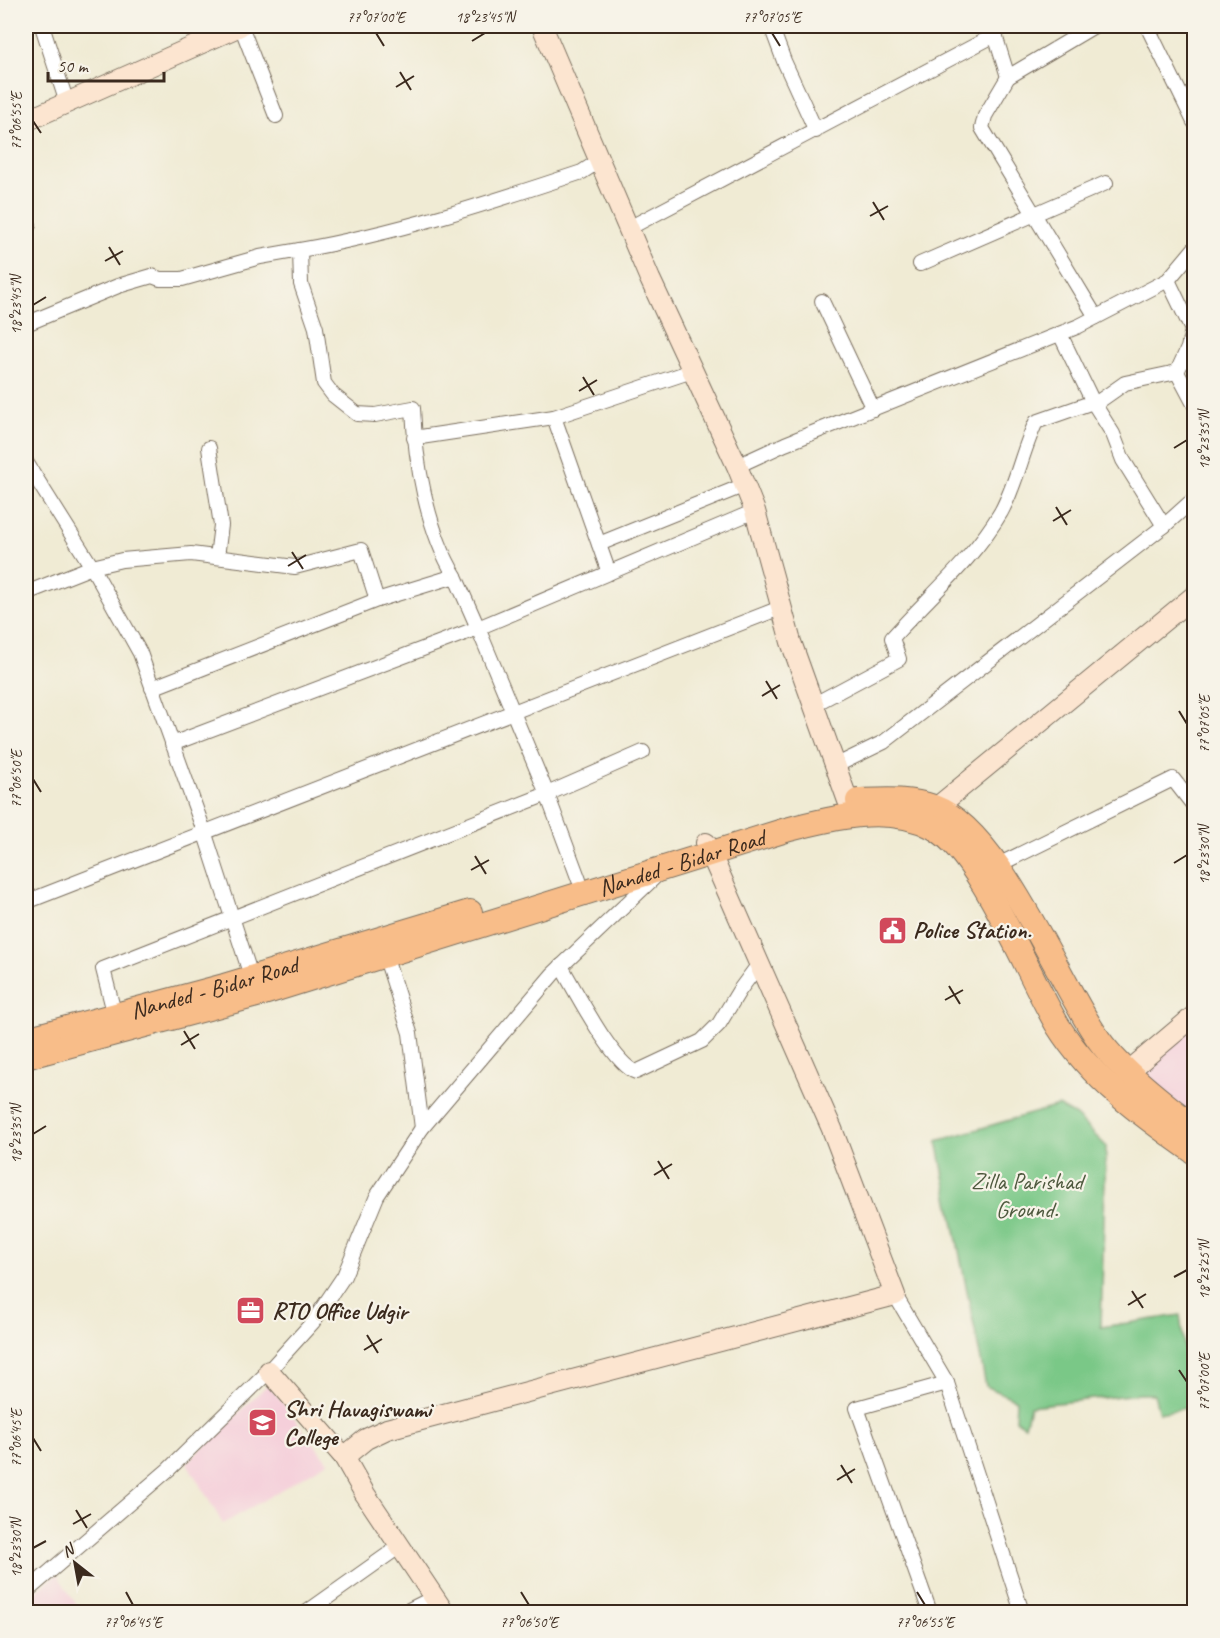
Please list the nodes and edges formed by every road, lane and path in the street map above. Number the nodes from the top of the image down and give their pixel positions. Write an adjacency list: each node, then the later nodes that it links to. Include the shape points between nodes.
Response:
1 (42, 26): 9 (street)
2 (240, 26): 9 (street); 10 (street)
3 (771, 26): 13 (street)
4 (1094, 26): 8 (street)
5 (1147, 26): 12 (street)
6 (546, 27): 14 (street)
7 (998, 30): 8 (street); 13 (street)
8 (1008, 77): 16 (street, via 982,128)
9 (67, 103): 11 (street)
10 (276, 116)
11 (26, 121)
12 (1194, 122)
13 (816, 130): 17 (street)
14 (599, 161): 17 (street); 19 (street, via 582,172 446,217 359,240)
15 (1106, 183): 16 (street)
16 (1035, 216): 20 (street); 23 (street)
17 (629, 228): 26 (street)
18 (1194, 249): 21 (street)
19 (300, 250): 24 (street, via 182,279 152,276); 32 (street, via 301,284 316,328 324,383 357,414 412,408)
20 (920, 264)
21 (1168, 280): 23 (street); 27 (street, via 1192,330)
22 (822, 301): 30 (street)
23 (1096, 317): 25 (street)
24 (26, 324)
25 (1060, 334): 28 (street); 30 (street)
26 (692, 371): 31 (street); 35 (street)
27 (1177, 372): 28 (street, via 1125,383); 29 (street)
28 (1093, 402): 39 (street); 51 (street, via 1036,422 1016,480 988,531 975,550 892,638 899,659)
29 (1194, 404)
30 (873, 409): 35 (street)
31 (554, 417): 32 (street); 40 (street)
32 (414, 438): 44 (street, via 432,524 441,554)
33 (209, 448): 41 (street, via 221,525)
34 (26, 462): 42 (street)
35 (737, 466): 36 (street)
36 (745, 485): 38 (street); 40 (street)
37 (1194, 500): 39 (street)
38 (755, 511): 43 (street); 48 (street)
39 (1164, 526): 55 (street, via 884,742)
40 (599, 544): 43 (street)
41 (218, 557): 42 (street, via 179,555); 47 (street, via 295,567 361,550)
42 (92, 567): 45 (street); 50 (street, via 140,653)
43 (609, 573): 49 (street)
44 (455, 576): 47 (street); 49 (street)
45 (26, 593)
46 (1194, 596): 59 (street)
47 (377, 600): 50 (street)
48 (780, 608): 51 (street); 52 (street)
49 (478, 628): 52 (street); 53 (street)
50 (152, 688): 53 (street)
51 (813, 705): 55 (street)
52 (513, 710): 56 (street); 60 (street)
53 (172, 744): 60 (street)
54 (643, 752): 56 (street)
55 (835, 766): 57 (street)
56 (548, 794): 64 (street); 66 (street)
57 (848, 801): 59 (highway, Nanded - Bidar Road, via 905,798); 61 (highway, Nanded - Bidar Road, via 782,818)
58 (1194, 806): 62 (street, via 1173,779)
59 (936, 808): 62 (highway, Nanded - Bidar Road, via 958,821 986,849)
60 (204, 831): 65 (street); 66 (street)
61 (709, 848): 63 (highway, Nanded - Bidar Road); 64 (highway, Nanded - Bidar Road); 68 (street); 78 (highway, Nanded - Bidar Road, via 838,817 909,818 934,827 955,846 982,885 1058,1025 1081,1057 1140,1114)
62 (996, 866): 75 (highway, Nanded - Bidar Road, via 1096,1036)
63 (662, 871): 67 (highway, Nanded - Bidar Road); 69 (street)
64 (579, 880): 67 (highway, Nanded - Bidar Road)
65 (26, 902)
66 (231, 918): 70 (street); 71 (street, via 103,969)
67 (383, 947): 70 (highway, Nanded - Bidar Road); 77 (street, via 410,1033)
68 (759, 964): 69 (street, via 719,1024 702,1041 636,1072 626,1068 611,1048); 79 (street, via 832,1129)
69 (561, 966): 77 (street)
70 (255, 986): 71 (highway, Nanded - Bidar Road); 74 (highway, Nanded - Bidar Road)
71 (115, 1016): 73 (highway, Nanded - Bidar Road)
72 (1194, 1016): 75 (street)
73 (26, 1039)
74 (26, 1057)
75 (1130, 1071): 76 (highway, Nanded - Bidar Road, via 1148,1091)
76 (1194, 1127)
77 (422, 1128): 80 (street, via 378,1196 344,1276 313,1322)
78 (1194, 1152)
79 (895, 1295): 81 (street); 82 (street, via 387,1429 366,1439)
80 (268, 1371): 82 (street); 84 (street, via 169,1469)
81 (947, 1383): 88 (street, via 857,1408); 89 (street)
82 (344, 1457): 83 (street)
83 (400, 1546): 85 (street); 86 (street)
84 (26, 1592)
85 (438, 1605): 87 (street)
86 (308, 1612)
87 (405, 1612)
88 (930, 1612)
89 (1022, 1612)

